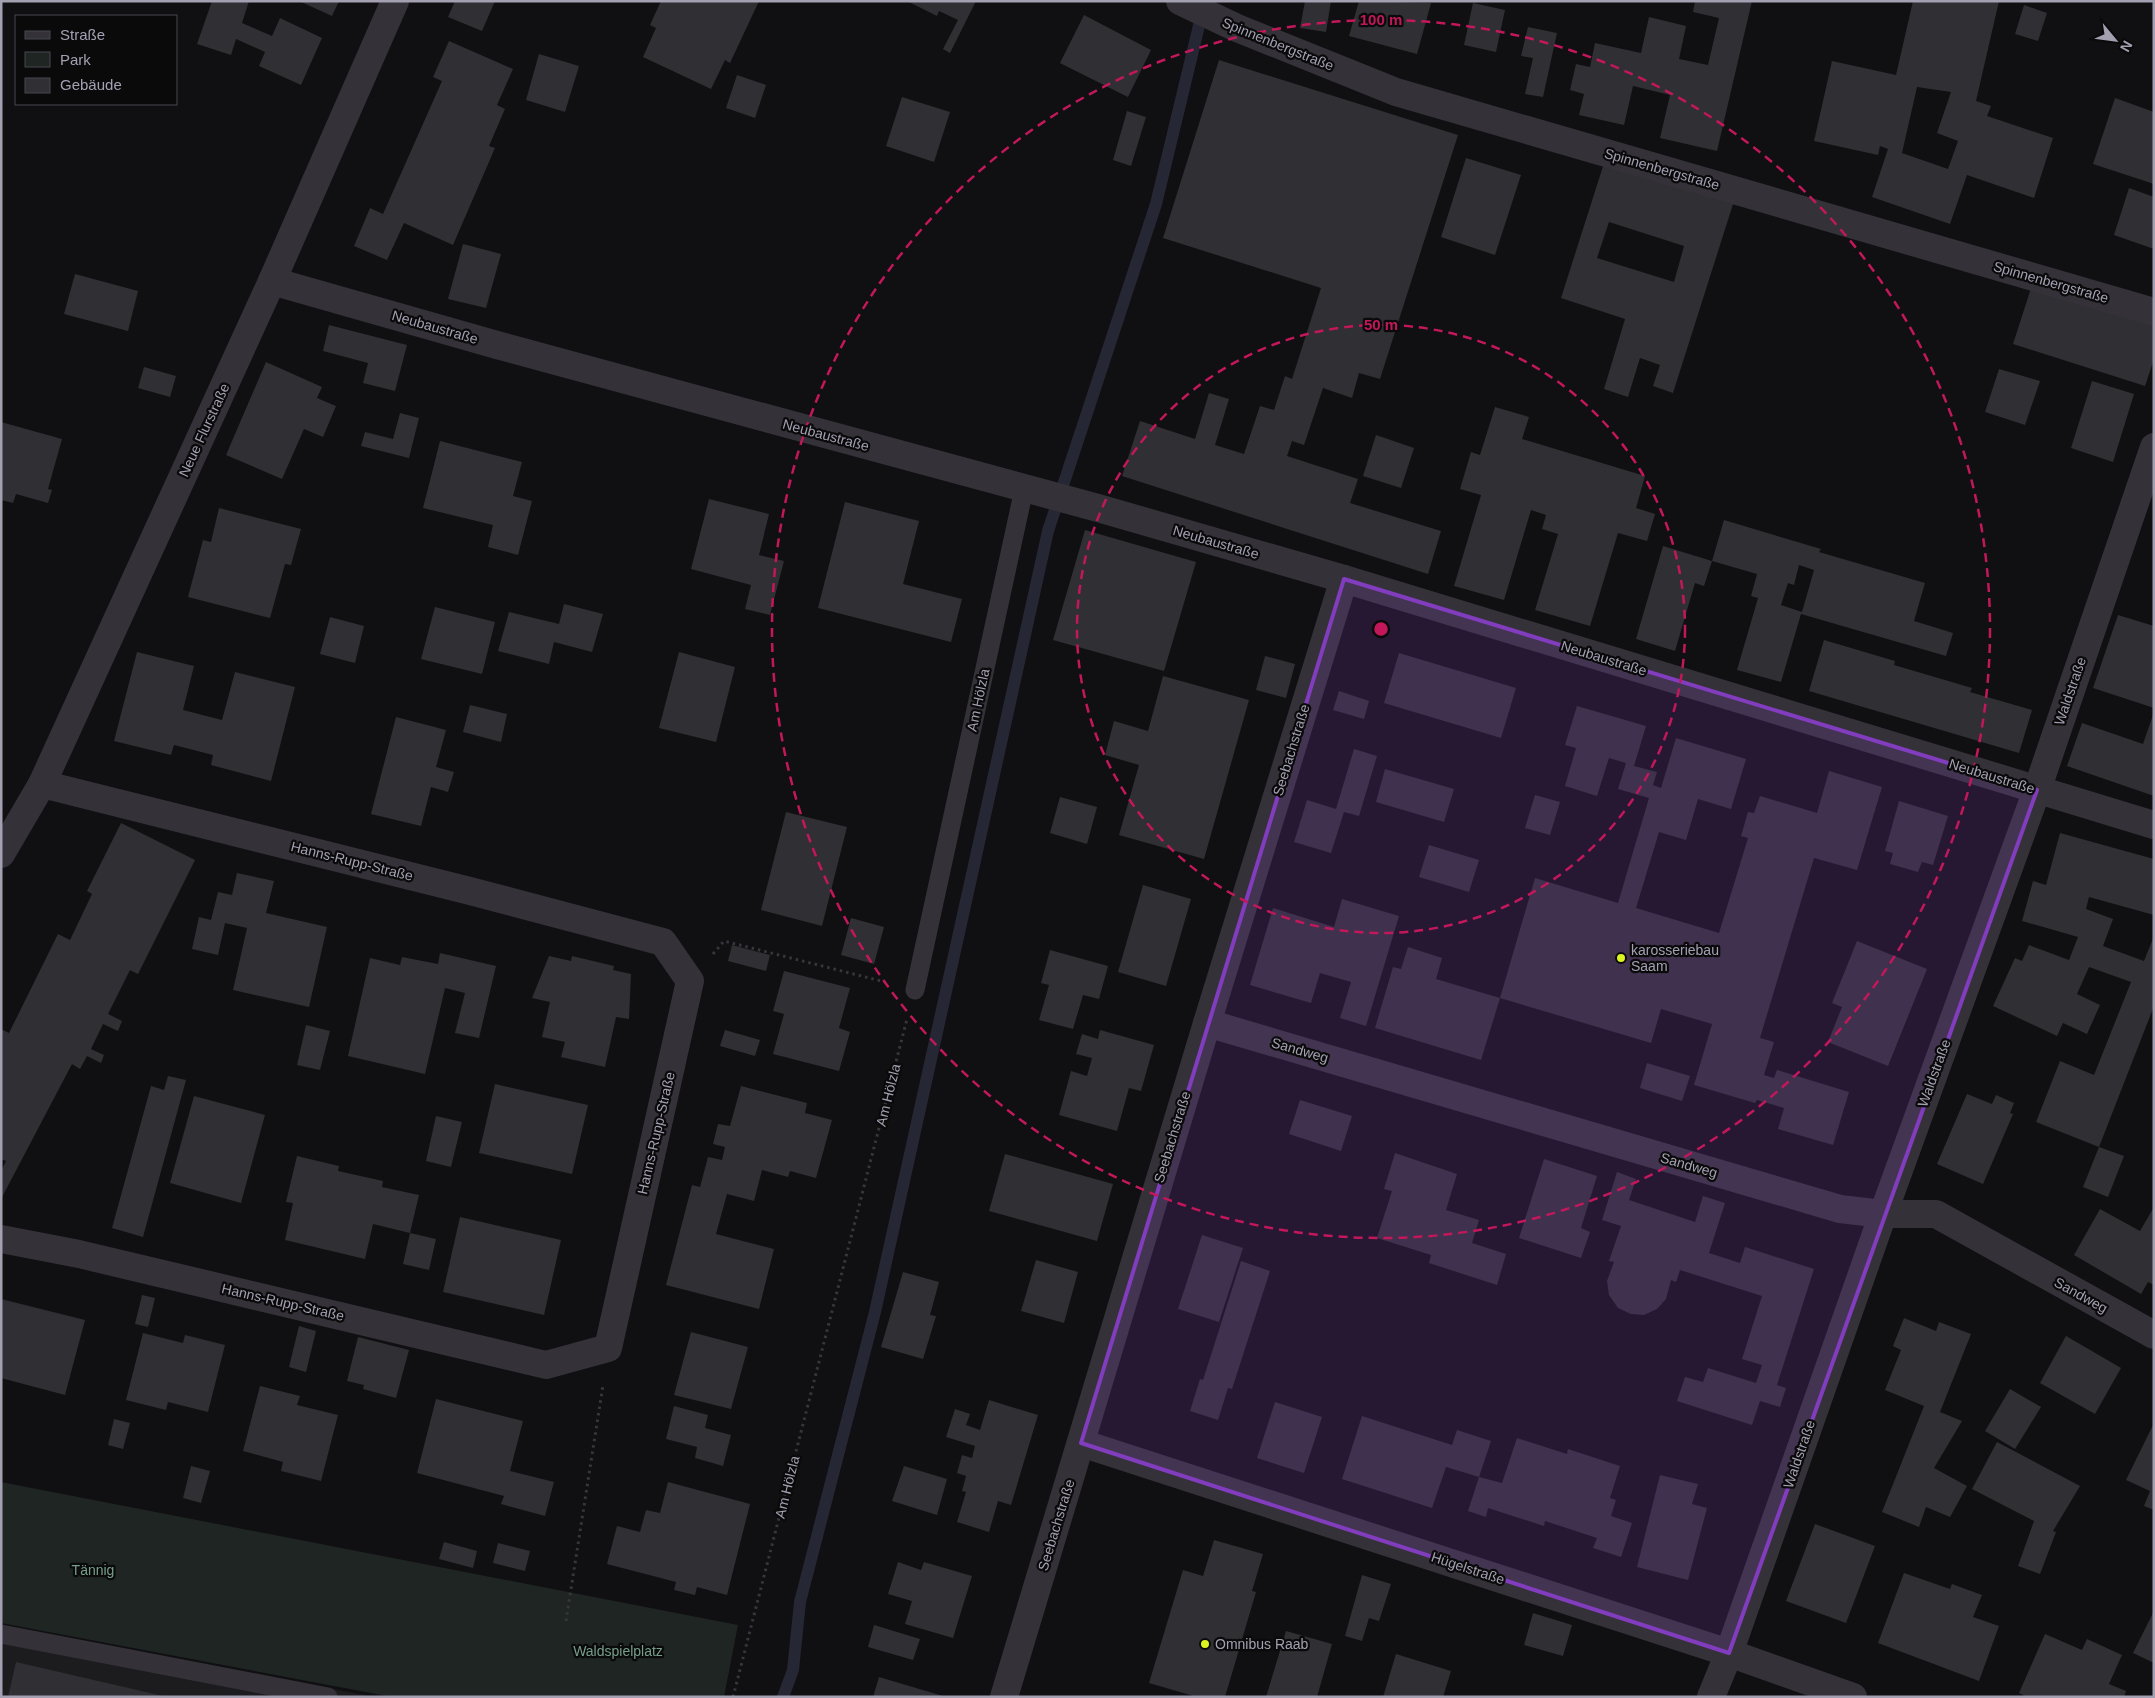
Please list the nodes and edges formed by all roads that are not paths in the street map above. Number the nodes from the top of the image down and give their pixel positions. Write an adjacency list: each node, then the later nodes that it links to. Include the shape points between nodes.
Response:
1 (395, 1): 3 (street, Neue Flurstraße)
2 (1180, 1): 4 (street, Spinnenbergstraße, via 1237,28 1396,92)
3 (272, 281): 6 (street, Neubaustraße); 8 (street, Neue Flurstraße)
4 (2154, 312)
5 (2154, 447): 9 (street, Waldstraße)
6 (1024, 489): 7 (street, Neubaustraße); 12 (lane, Am Hölzla)
7 (1344, 578): 9 (street, Neubaustraße); 13 (street, Seebachstraße)
8 (42, 784): 11 (street, Neue Flurstraße); 15 (street, Hanns-Rupp-Straße, via 663,942 690,981 608,1348 546,1365 78,1254)
9 (2037, 790): 10 (street, Neubaustraße); 14 (street, Waldstraße)
10 (2154, 825)
11 (1, 854)
12 (914, 990)
13 (1206, 1022): 14 (street, Sandweg, via 1840,1209); 17 (street, Seebachstraße)
14 (1883, 1214): 16 (street, Sandweg, via 1936,1214); 19 (street, Waldstraße)
15 (1, 1239)
16 (2154, 1335)
17 (1081, 1443): 19 (street, Hügelstraße); 21 (street, Seebachstraße)
18 (1, 1634): 20 (lane)
19 (1729, 1653): 22 (street, Waldstraße); 23 (street, Hügelstraße)
20 (328, 1697)
21 (1004, 1697)
22 (1711, 1697)
23 (1853, 1697)

